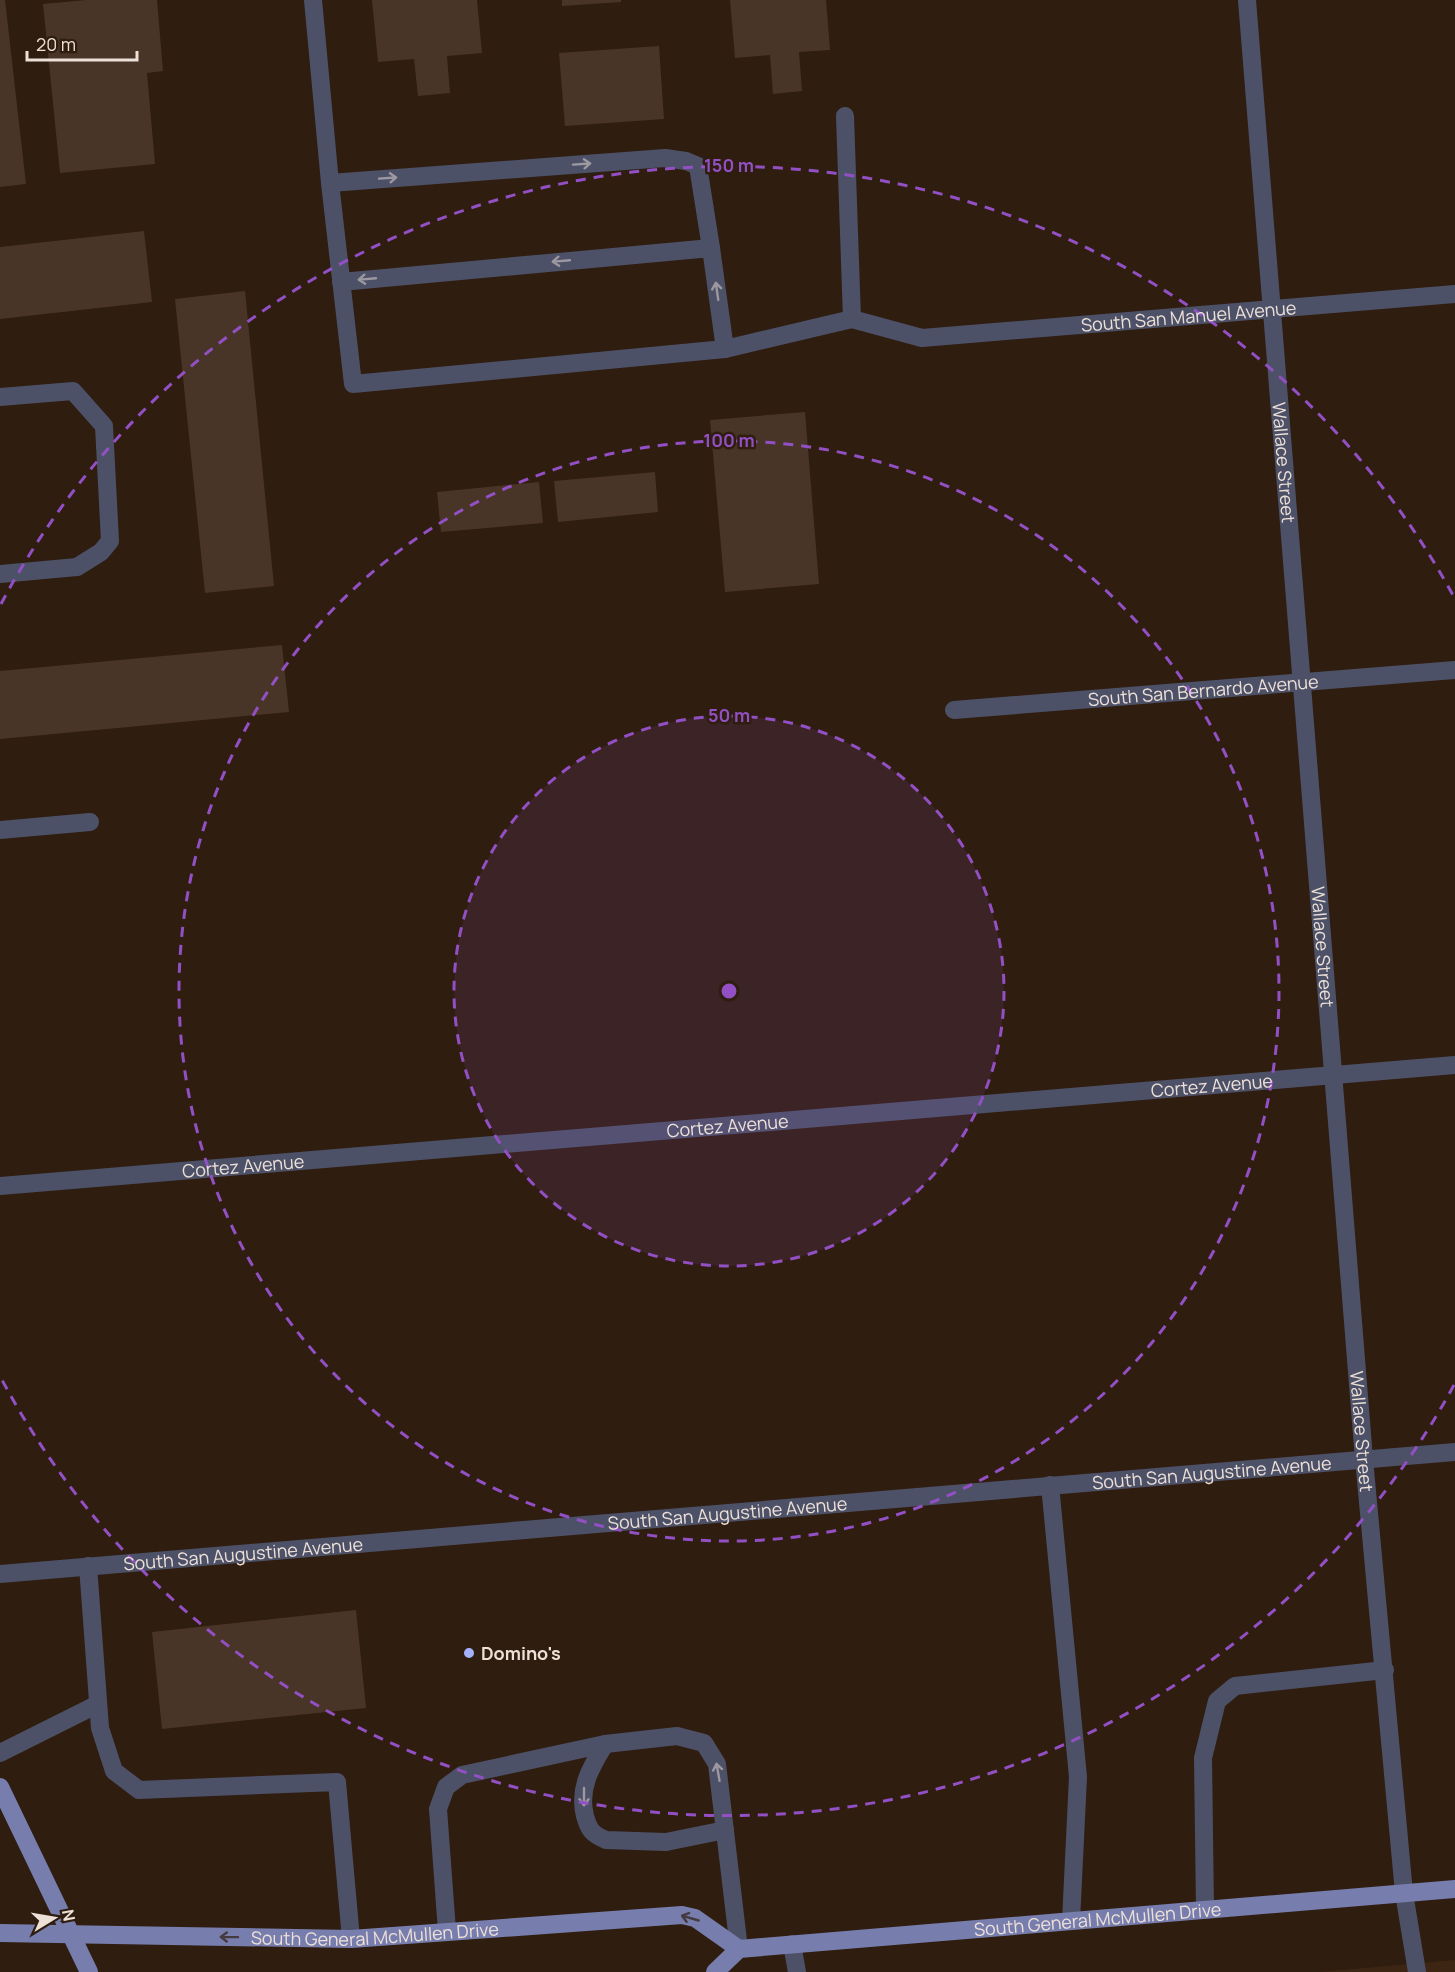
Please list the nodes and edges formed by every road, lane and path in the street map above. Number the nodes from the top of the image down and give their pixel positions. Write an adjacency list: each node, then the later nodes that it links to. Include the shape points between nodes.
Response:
1 (313, 0): 4 (street)
2 (1247, 0): 8 (street, Wallace Street)
3 (845, 116): 9 (street)
4 (330, 183): 5 (street, one-way to 5, via 665,158 686,161 698,166); 6 (street)
5 (711, 248): 6 (street, one-way to 6); 10 (street, one-way to 5)
6 (341, 282): 10 (street, via 352,384)
7 (1455, 294): 8 (street, South San Manuel Avenue)
8 (1272, 309): 9 (street, South San Manuel Avenue, via 922,338); 14 (street, Wallace Street)
9 (852, 319): 10 (street)
10 (725, 349)
11 (0, 397): 12 (street, via 73,391 104,426 110,541 101,552 77,567)
12 (0, 574)
13 (1455, 669): 14 (street, South San Bernardo Avenue)
14 (1303, 682): 15 (street, South San Bernardo Avenue); 19 (street, Wallace Street)
15 (954, 710)
16 (90, 822): 17 (street)
17 (0, 830)
18 (1455, 1065): 19 (street, Cortez Avenue)
19 (1335, 1075): 20 (street, Cortez Avenue); 22 (street, Wallace Street)
20 (0, 1186)
21 (1455, 1452): 22 (street, South San Augustine Avenue)
22 (1364, 1459): 23 (street, South San Augustine Avenue); 26 (street, Wallace Street)
23 (1050, 1485): 24 (street, South San Augustine Avenue); 35 (street, via 1078,1777)
24 (88, 1566): 25 (street, South San Augustine Avenue); 27 (street)
25 (0, 1574)
26 (1385, 1670): 33 (street, Wallace Street); 34 (street, via 1235,1686 1217,1701 1203,1758)
27 (98, 1704): 29 (street); 39 (street, via 100,1728 114,1771 139,1790 337,1782)
28 (605, 1744): 31 (street, one-way to 28, via 717,1764 704,1743 677,1736); 31 (street, one-way to 31, via 591,1766 583,1790 589,1829 600,1838 666,1842); 36 (street, via 462,1775 446,1787 438,1809)
29 (0, 1753)
30 (0, 1787): 38 (main road)
31 (725, 1830): 41 (street)
32 (1455, 1889): 33 (main road, South General McMullen Drive)
33 (1404, 1893): 34 (main road, South General McMullen Drive); 45 (street, Wallace Street)
34 (1205, 1910): 35 (main road, South General McMullen Drive)
35 (1071, 1921): 40 (main road, South General McMullen Drive)
36 (447, 1931): 39 (main road, South General McMullen Drive); 41 (main road, South General McMullen Drive, one-way to 36, via 696,1918 682,1915)
37 (0, 1933): 38 (main road, South General McMullen Drive)
38 (72, 1935): 39 (main road, South General McMullen Drive, one-way to 38); 42 (main road)
39 (351, 1939)
40 (792, 1944): 41 (main road, South General McMullen Drive); 44 (street)
41 (739, 1949): 43 (main road)
42 (89, 1972)
43 (715, 1972)
44 (797, 1972)
45 (1417, 1972)

